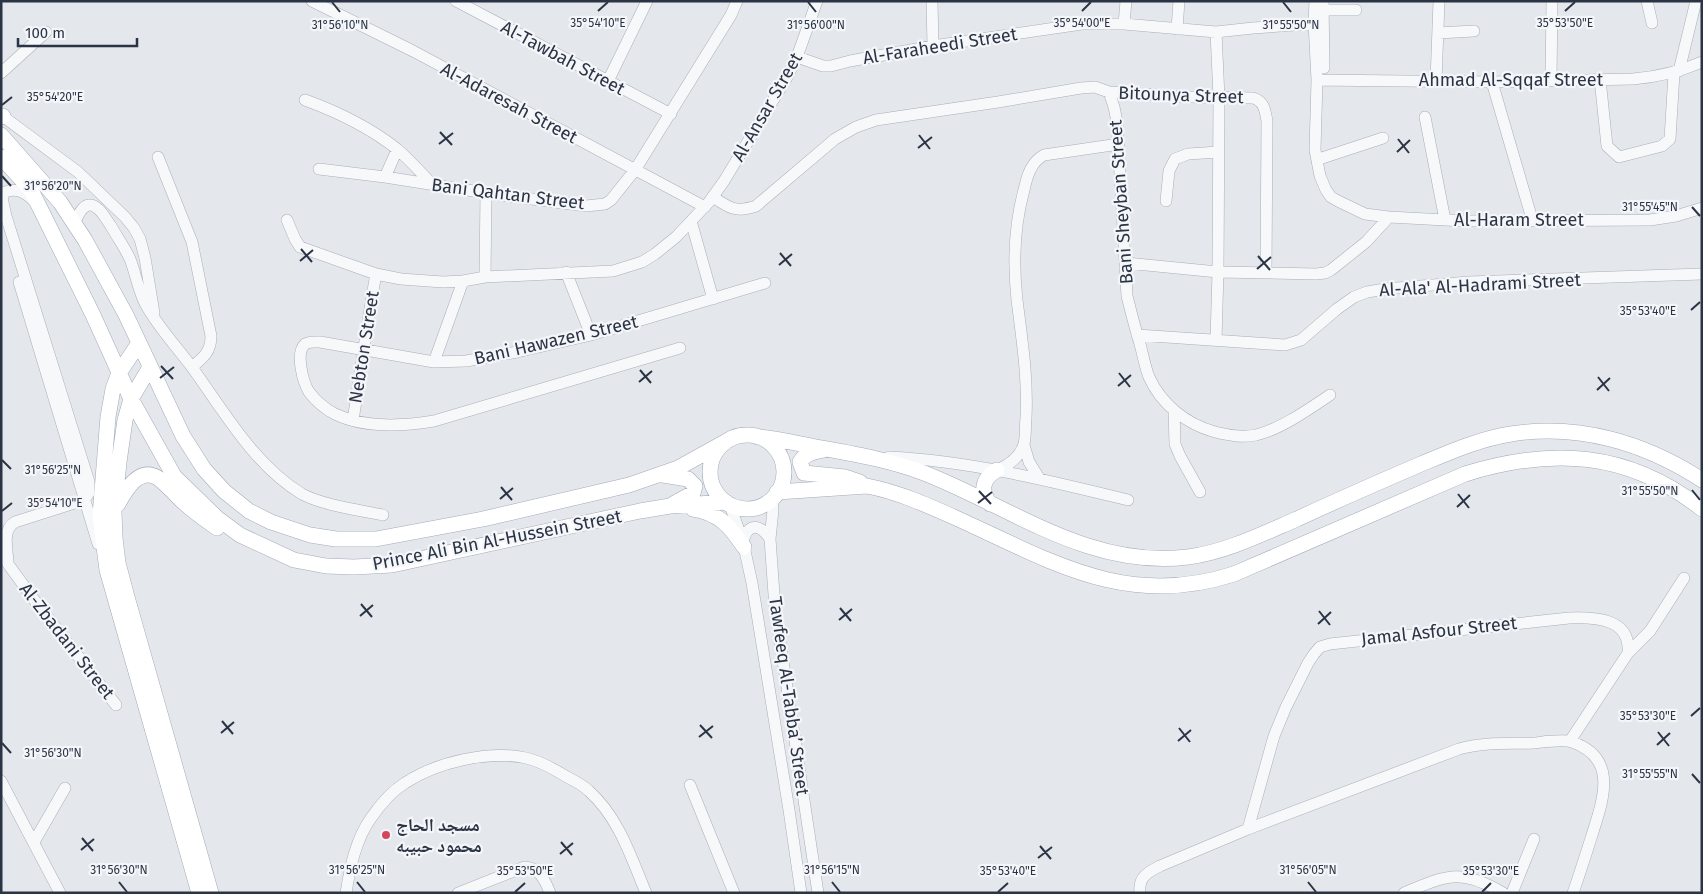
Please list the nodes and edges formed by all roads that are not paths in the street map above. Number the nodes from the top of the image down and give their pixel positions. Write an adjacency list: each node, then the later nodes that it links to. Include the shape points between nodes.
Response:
1 (312, 1): 49 (street, Al-Adaresah Street)
2 (456, 1): 31 (street, Al-Tawbah Street)
3 (647, 1): 31 (street)
4 (737, 1): 37 (street, Bani Qahtan Street)
5 (817, 1): 24 (street, Al-Ansar Street)
6 (932, 1): 23 (street)
7 (1126, 1): 17 (street)
8 (1179, 1): 18 (street)
9 (1439, 1): 22 (street)
10 (1552, 1): 30 (street)
11 (1647, 1): 16 (street)
12 (1696, 1): 26 (street)
13 (1319, 6): 14 (street); 15 (street, Al-Haram Street)
14 (1356, 10)
15 (1319, 23): 21 (street, Al-Faraheedi Street); 29 (street, Al-Haram Street)
16 (1652, 23)
17 (1124, 24): 18 (street, Al-Faraheedi Street); 23 (street, Al-Faraheedi Street, via 1082,24)
18 (1177, 29): 21 (street, Al-Faraheedi Street)
19 (1474, 31): 22 (street)
20 (46, 32): 27 (street)
21 (1216, 32): 35 (street)
22 (1438, 34): 32 (street)
23 (932, 46): 24 (street, Al-Faraheedi Street, via 831,66)
24 (798, 57): 54 (street, Al-Ansar Street, via 769,110)
25 (1702, 62): 26 (street, Ahmad Al-Sqqaf Street)
26 (1677, 72): 28 (street, Ahmad Al-Sqqaf Street, via 1656,77); 28 (street, via 1670,138 1662,146 1619,157 1607,146)
27 (1, 73)
28 (1600, 79): 30 (street, Ahmad Al-Sqqaf Street)
29 (1321, 80): 32 (street, Ahmad Al-Sqqaf Street); 47 (street, Al-Haram Street); 56 (street, Al-Haram Street, via 1314,140 1317,169 1326,190)
30 (1551, 80): 33 (street, Ahmad Al-Sqqaf Street)
31 (608, 81): 37 (street, Al-Tawbah Street)
32 (1436, 81): 33 (street, Ahmad Al-Sqqaf Street)
33 (1492, 82): 62 (street)
34 (1108, 92): 35 (street, Bitounya Street); 42 (street, Bani Sheyban Street, via 1114,107); 54 (street, via 1095,87 1081,88 876,120 835,139 756,206 739,210)
35 (1219, 98): 44 (street); 71 (street, Bitounya Street, via 1256,98 1265,111)
36 (305, 100): 43 (street, via 355,122)
37 (671, 114): 49 (street, Bani Qahtan Street)
38 (2, 116): 53 (street, via 78,172)
39 (1425, 116): 64 (street)
40 (1, 135): 66 (main road, Prince Ali Bin Al-Hussein Street, via 60,202)
41 (1383, 138): 47 (street)
42 (1118, 144): 68 (street, Bani Sheyban Street); 95 (street, via 1044,155 1034,164 1025,186 1017,220 1015,258 1026,374)
43 (397, 150): 50 (street); 51 (street)
44 (1218, 152): 55 (street, via 1188,154 1174,159 1169,171); 70 (street)
45 (1, 157): 57 (main road, Prince Ali Bin Al-Hussein Street, via 31,190)
46 (158, 157): 87 (street, via 192,242 211,336 209,350)
47 (1322, 158): 56 (street, Al-Haram Street, via 1328,184)
48 (319, 169): 50 (street, Bani Qahtan Street)
49 (636, 170): 52 (street, Bani Qahtan Street, via 611,200 599,205); 58 (street, Al-Adaresah Street)
50 (385, 177): 51 (street, Bani Qahtan Street)
51 (433, 185): 52 (street, Bani Qahtan Street)
52 (486, 193): 74 (street)
53 (104, 197): 59 (street); 78 (street, via 125,217 140,239)
54 (713, 197): 58 (street, Al-Ansar Street)
55 (1166, 201)
56 (1338, 201): 61 (street, Al-Haram Street, via 1365,214)
57 (38, 204): 88 (main road, Prince Ali Bin Al-Hussein Street); 105 (street, via 26,193 18,191 9,190 2,198 89,482 89,493)
58 (705, 206): 65 (street)
59 (98, 208): 66 (street, via 87,205 81,209); 78 (street, via 130,259 141,294)
60 (1702, 208): 62 (street, Al-Haram Street, via 1650,220)
61 (1389, 217): 64 (street, Al-Haram Street); 71 (street, via 1366,242 1326,273)
62 (1532, 219): 64 (street, Al-Haram Street)
63 (287, 220): 72 (street, via 300,247)
64 (1445, 220)
65 (691, 221): 69 (street, via 676,237 642,262 613,271); 77 (street)
66 (74, 224): 82 (main road, Prince Ali Bin Al-Hussein Street)
67 (1, 226): 105 (street)
68 (1126, 263): 70 (street); 80 (street, Bani Sheyban Street, via 1127,296)
69 (566, 272): 74 (street); 79 (street)
70 (1218, 272): 71 (street); 81 (street)
71 (1266, 273)
72 (376, 274): 75 (street, via 401,279); 84 (street, Nebton Street)
73 (1702, 274): 81 (street, Al-Ala' Al-Hadrami Street, via 1469,282 1385,289 1354,297 1293,344)
74 (485, 277): 75 (street)
75 (463, 281): 85 (street)
76 (765, 284): 77 (street, Bani Hawazen Street)
77 (713, 299): 79 (street, Bani Hawazen Street)
78 (154, 319): 87 (street)
79 (591, 335): 85 (street, Bani Hawazen Street, via 466,361)
80 (1137, 335): 81 (street, Al-Ala' Al-Hadrami Street); 91 (street, Bani Sheyban Street, via 1149,377)
81 (1216, 340)
82 (139, 343): 86 (main road, Prince Ali Bin Al-Hussein Street); 88 (main road)
83 (680, 348): 92 (street, Bani Hawazen Street, via 434,421 394,425)
84 (364, 349): 85 (street, Bani Hawazen Street); 92 (street, Nebton Street); 92 (street, Bani Hawazen Street, via 311,342 301,351 308,391 323,406)
85 (434, 362)
86 (150, 367): 90 (main road); 99 (main road, Prince Ali Bin Al-Hussein Street, via 184,436 204,468 224,490 249,511 310,535 376,539 483,519)
87 (192, 367): 112 (street, via 238,434 288,484 322,501)
88 (119, 373): 90 (main road, Prince Ali Bin Al-Hussein Street); 118 (main road, via 111,401 100,516)
89 (1330, 395): 91 (street, Bani Sheyban Street, via 1280,425 1248,436 1208,430)
90 (131, 399): 111 (main road, via 121,439); 113 (main road, Prince Ali Bin Al-Hussein Street, via 174,476 217,518)
91 (1174, 411): 103 (street, via 1175,444)
92 (353, 420)
93 (758, 437): 94 (main road, via 740,435); 96 (main road); 104 (main road, via 773,446 782,461 783,478)
94 (725, 442): 99 (main road, Prince Ali Bin Al-Hussein Street); 107 (main road, via 714,455 710,472 714,489)
95 (1024, 444): 98 (street, via 1014,460); 100 (street, via 1029,462)
96 (828, 449): 97 (main road); 102 (main road, via 804,457 800,462 804,473 845,477)
97 (871, 456): 98 (street); 108 (main road, via 925,474)
98 (997, 470): 100 (street); 108 (main road, via 985,481 984,489)
99 (662, 475): 109 (main road, via 688,479 695,486 690,496)
100 (1039, 478): 106 (street)
101 (1702, 480): 108 (main road, via 1648,450 1608,438 1563,431 1509,434 1436,458 1235,545 1173,559 1102,551)
102 (866, 486): 104 (main road); 110 (main road, via 915,500 1070,569 1110,582 1142,586 1196,584 1234,574 1465,474 1526,459 1581,459 1630,468 1652,477)
103 (1200, 492)
104 (775, 496): 107 (main road, via 752,508); 114 (street, Tawfeeq Al-Tabba’ Street)
105 (84, 500): 117 (street, via 11,525 7,533); 118 (street)
106 (1128, 500)
107 (728, 503): 109 (main road, Prince Ali Bin Al-Hussein Street); 115 (street, Tawfeeq Al-Tabba’ Street)
108 (990, 504)
109 (670, 506): 113 (main road, Prince Ali Bin Al-Hussein Street, via 392,565 309,564); 115 (main road, via 700,510 719,517)
110 (1702, 509)
111 (114, 512): 113 (main road, via 129,485 146,475 156,476 219,530); 131 (main road, via 118,563)
112 (383, 515)
113 (240, 535)
114 (770, 539): 115 (street, via 764,531 754,527 744,535); 138 (street, Tawfeeq Al-Tabba’ Street, via 775,608)
115 (743, 544): 137 (street, Tawfeeq Al-Tabba’ Street)
116 (1, 551): 117 (street, Al-Zbadani Street)
117 (8, 564): 121 (street, Al-Zbadani Street)
118 (106, 570): 130 (main road)
119 (1684, 578): 120 (street, via 1650,631)
120 (1628, 653): 122 (street); 126 (street, Jamal Asfour Street, via 1627,638 1622,630 1610,622 1580,617 1348,641 1320,647 1308,663 1274,736)
121 (116, 705)
122 (1570, 741): 126 (street, via 1471,745); 143 (street, via 1597,759 1604,772 1605,786)
123 (1, 781): 128 (street)
124 (690, 785): 136 (street)
125 (64, 788): 128 (street)
126 (1248, 828): 139 (street, via 1147,873 1141,880)
127 (1534, 839): 142 (street)
128 (34, 842): 129 (street)
129 (60, 893)
130 (199, 893)
131 (211, 893)
132 (346, 893): 135 (street, via 355,852 366,826 381,805 404,784 448,764 488,756 527,758 546,765 589,791 613,819)
133 (458, 893): 134 (street, via 530,867 539,872)
134 (550, 893)
135 (646, 893)
136 (734, 893)
137 (801, 893)
138 (818, 893)
139 (1140, 893)
140 (1404, 893): 141 (street, via 1441,878 1458,876 1480,881)
141 (1503, 893)
142 (1512, 893)
143 (1573, 893)

